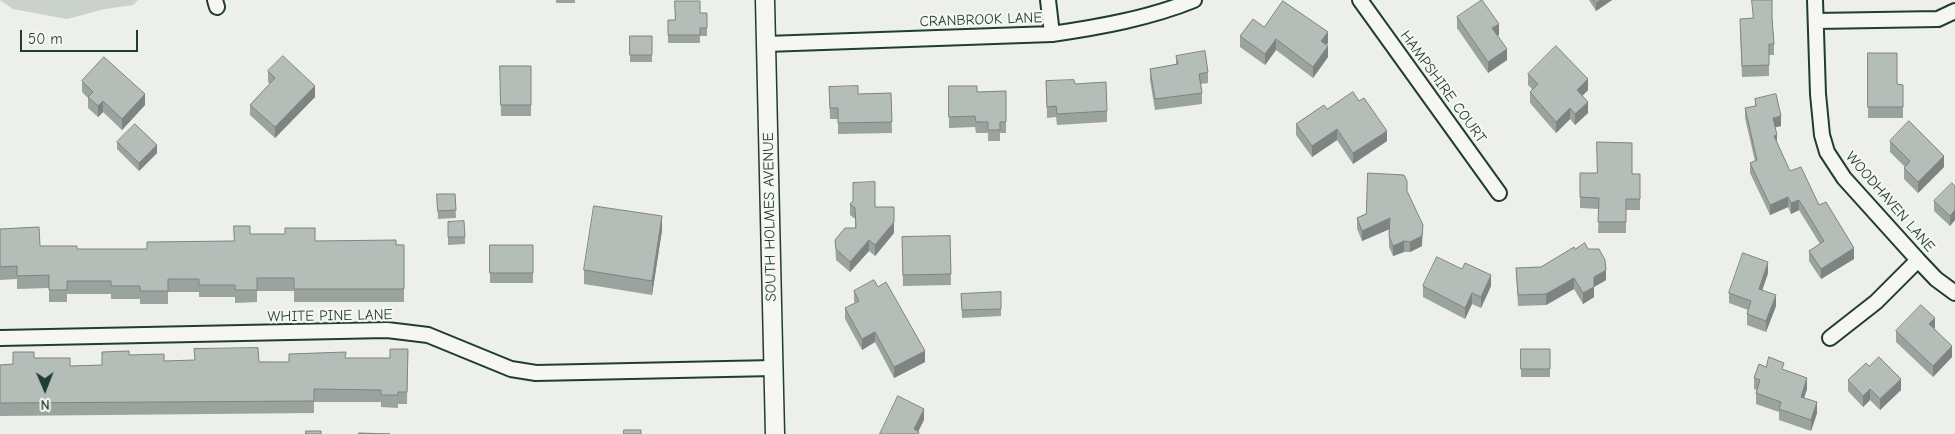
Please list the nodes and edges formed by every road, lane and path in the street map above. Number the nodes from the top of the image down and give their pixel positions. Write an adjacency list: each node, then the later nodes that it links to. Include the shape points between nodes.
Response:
1 (765, 0): 9 (street, SOUTH HOLMES AVENUE)
2 (1048, 0): 8 (street)
3 (1194, 0): 8 (street, CRANBROOK LANE, via 1168,11)
4 (1360, 0): 10 (street, HAMPSHIRE COURT)
5 (1815, 0): 7 (street, WOODHAVEN LANE)
6 (1955, 11): 7 (street, via 1938,20)
7 (1816, 21): 11 (street, WOODHAVEN LANE, via 1818,94 1827,152 1844,178)
8 (1052, 34): 9 (street, CRANBROOK LANE)
9 (766, 44): 15 (street, SOUTH HOLMES AVENUE)
10 (1499, 193)
11 (1918, 260): 12 (street, WOODHAVEN LANE); 14 (street, via 1876,302)
12 (1955, 293)
13 (0, 338): 15 (street, WHITE PINE LANE, via 387,330 428,335 511,369 536,373)
14 (1830, 338)
15 (774, 368): 16 (street, SOUTH HOLMES AVENUE)
16 (775, 434)

